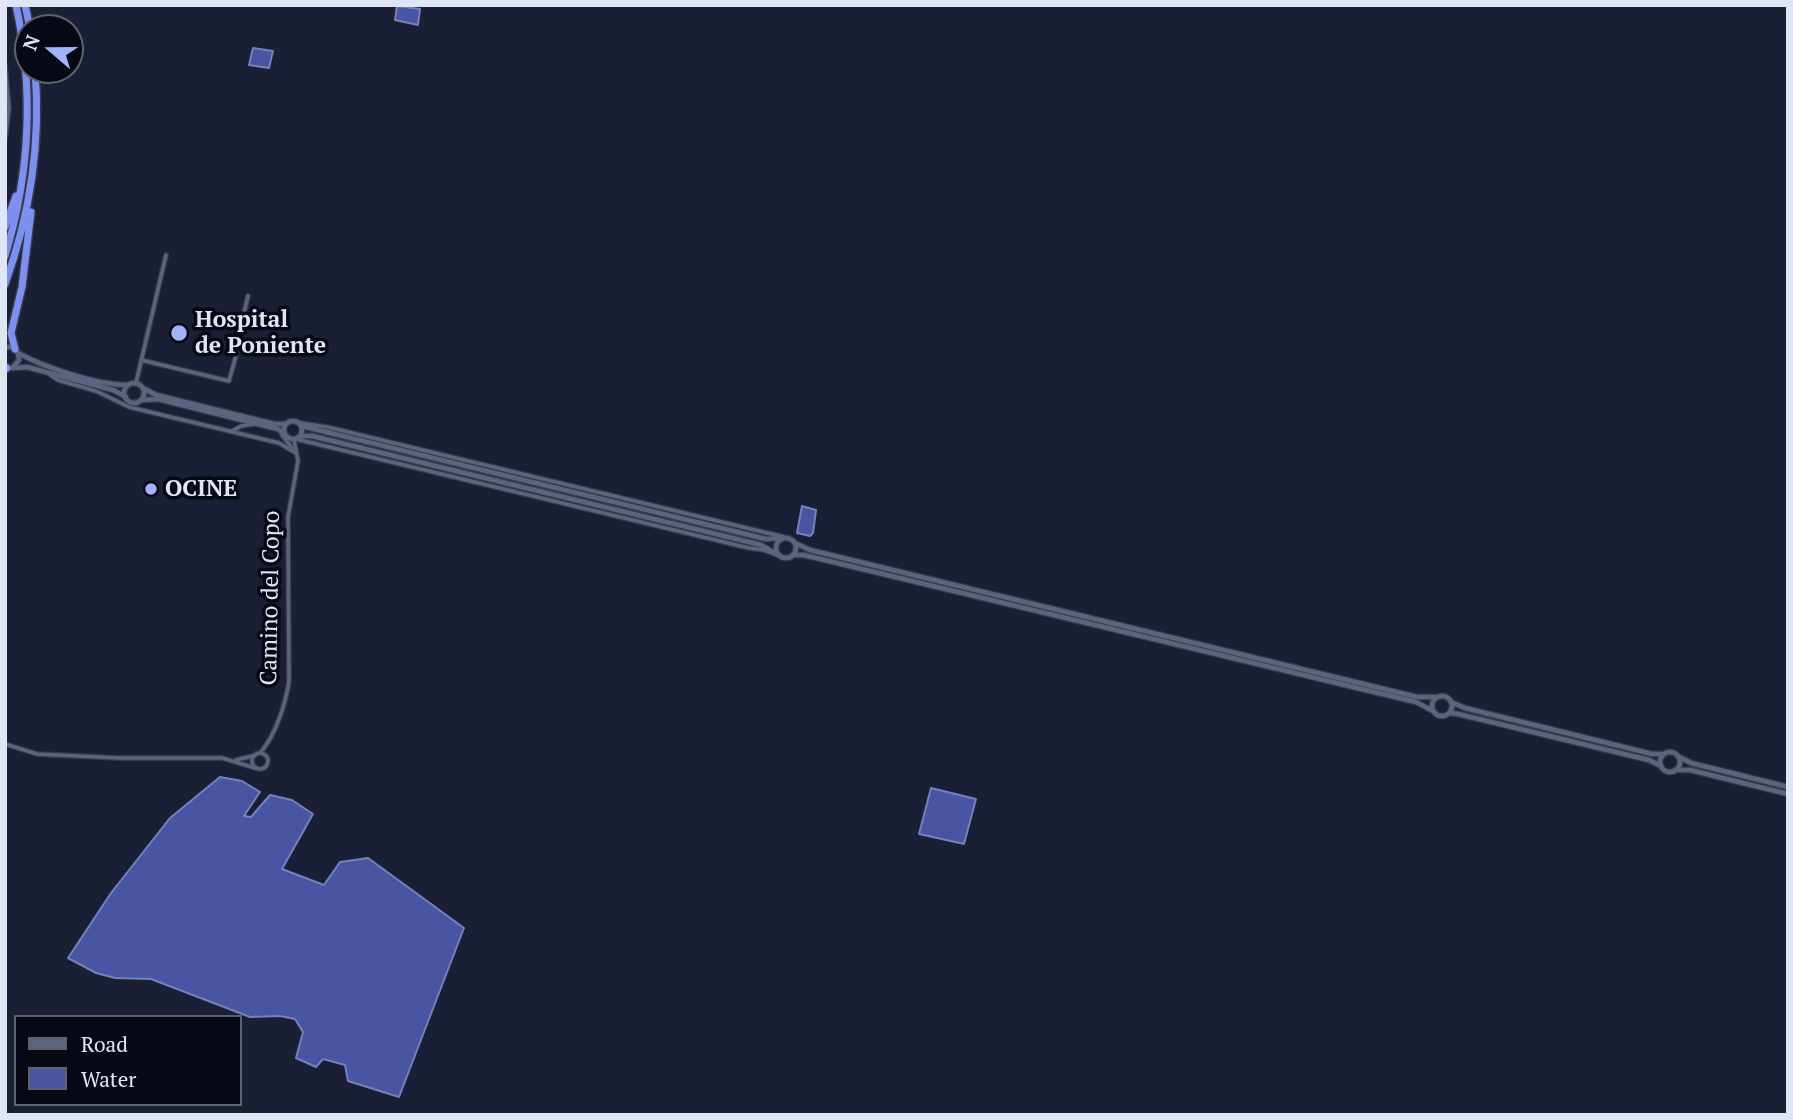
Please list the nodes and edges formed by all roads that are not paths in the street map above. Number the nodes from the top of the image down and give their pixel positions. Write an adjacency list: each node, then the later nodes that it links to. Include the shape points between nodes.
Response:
1 (16, 5): 6 (highway, via 26,74)
2 (5, 65): 3 (street)
3 (6, 72): 5 (street, via 9,108)
4 (35, 84): 7 (highway)
5 (5, 139)
6 (27, 144): 8 (highway); 10 (highway)
7 (36, 145): 11 (highway, via 25,216); 14 (highway, via 22,287 11,333)
8 (5, 227)
9 (166, 255): 15 (street)
10 (5, 256)
11 (5, 284)
12 (248, 296): 15 (street, via 229,381)
13 (5, 347): 14 (main road)
14 (17, 351): 16 (main road, via 19,360); 19 (main road, via 36,363)
15 (141, 360): 18 (street)
16 (7, 368): 17 (main road)
17 (44, 372): 21 (main road); 27 (street, via 129,407)
18 (136, 383): 19 (main road); 20 (main road)
19 (128, 385): 21 (main road)
20 (143, 388): 22 (main road); 24 (main road, via 156,395)
21 (126, 397): 22 (main road, via 132,402)
22 (141, 400): 23 (main road, via 158,399)
23 (256, 424): 26 (main road); 27 (street)
24 (286, 424): 25 (main road, via 294,421); 28 (main road)
25 (301, 425): 28 (main road); 30 (main road, via 766,539)
26 (272, 428): 28 (main road); 28 (street)
27 (230, 432): 29 (street, via 279,443)
28 (292, 439): 29 (street, Camino del Copo); 33 (main road, via 313,436 761,545)
29 (295, 453): 38 (street, Camino del Copo, via 297,467 288,517 289,682)
30 (783, 538): 31 (main road); 33 (main road, via 776,546)
31 (795, 543): 32 (main road); 34 (main road, via 1404,694)
32 (793, 555): 33 (main road); 36 (main road, via 1416,702)
33 (780, 556)
34 (1438, 697): 35 (main road); 36 (main road)
35 (1451, 702): 37 (main road); 41 (main road)
36 (1433, 710): 37 (main road, via 1442,716)
37 (1449, 713): 46 (main road)
38 (268, 742): 40 (street); 42 (street)
39 (5, 744): 45 (street, via 37,754)
40 (261, 752): 42 (street); 43 (street)
41 (1664, 754): 44 (main road, via 1673,752); 46 (main road)
42 (266, 755): 47 (street, via 267,766)
43 (253, 756): 45 (street); 47 (street)
44 (1679, 757): 48 (main road); 49 (main road, via 1691,764)
45 (234, 761): 47 (street)
46 (1661, 766): 48 (main road)
47 (255, 768)
48 (1675, 770): 50 (main road)
49 (1788, 787)
50 (1788, 794)

